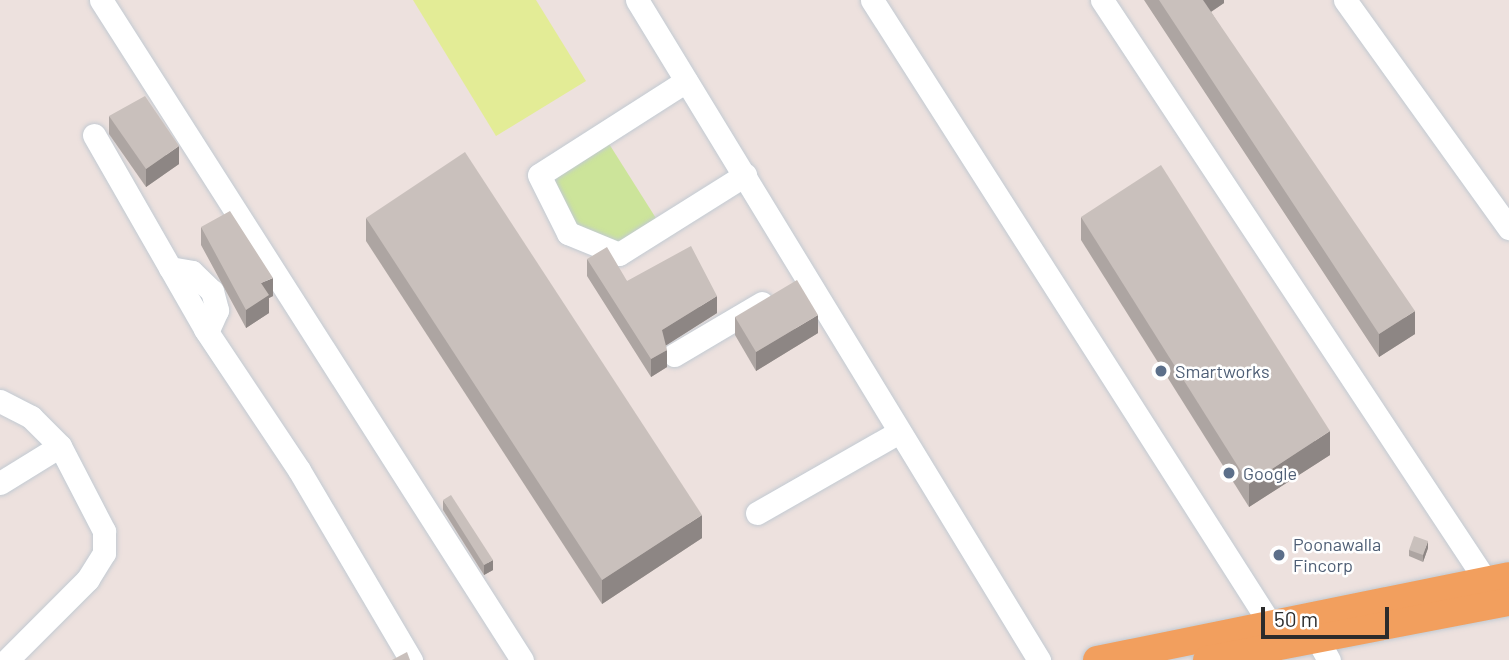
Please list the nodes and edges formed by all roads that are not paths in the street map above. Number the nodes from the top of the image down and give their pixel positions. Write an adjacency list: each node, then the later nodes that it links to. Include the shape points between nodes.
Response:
1 (101, 0): 23 (street)
2 (637, 0): 6 (street)
3 (872, 0): 19 (street)
4 (1102, 0): 17 (street)
5 (1345, 0): 9 (street)
6 (685, 81): 8 (street); 8 (street, via 539,175 568,233 619,254)
7 (94, 135): 22 (street, via 207,332 299,470)
8 (745, 175): 10 (street)
9 (1509, 228)
10 (807, 276): 11 (street); 13 (street)
11 (674, 355)
12 (0, 401): 14 (street, via 31,417)
13 (897, 433): 16 (street); 24 (street)
14 (61, 446): 15 (street); 21 (street, via 104,531 104,553 88,579)
15 (0, 483)
16 (757, 513)
17 (1497, 579): 20 (main road)
18 (1509, 602): 20 (main road)
19 (1271, 625): 20 (main road); 25 (main road)
20 (1316, 638): 26 (main road)
21 (7, 660)
22 (411, 660)
23 (522, 660)
24 (1039, 660)
25 (1097, 660)
26 (1207, 660)

